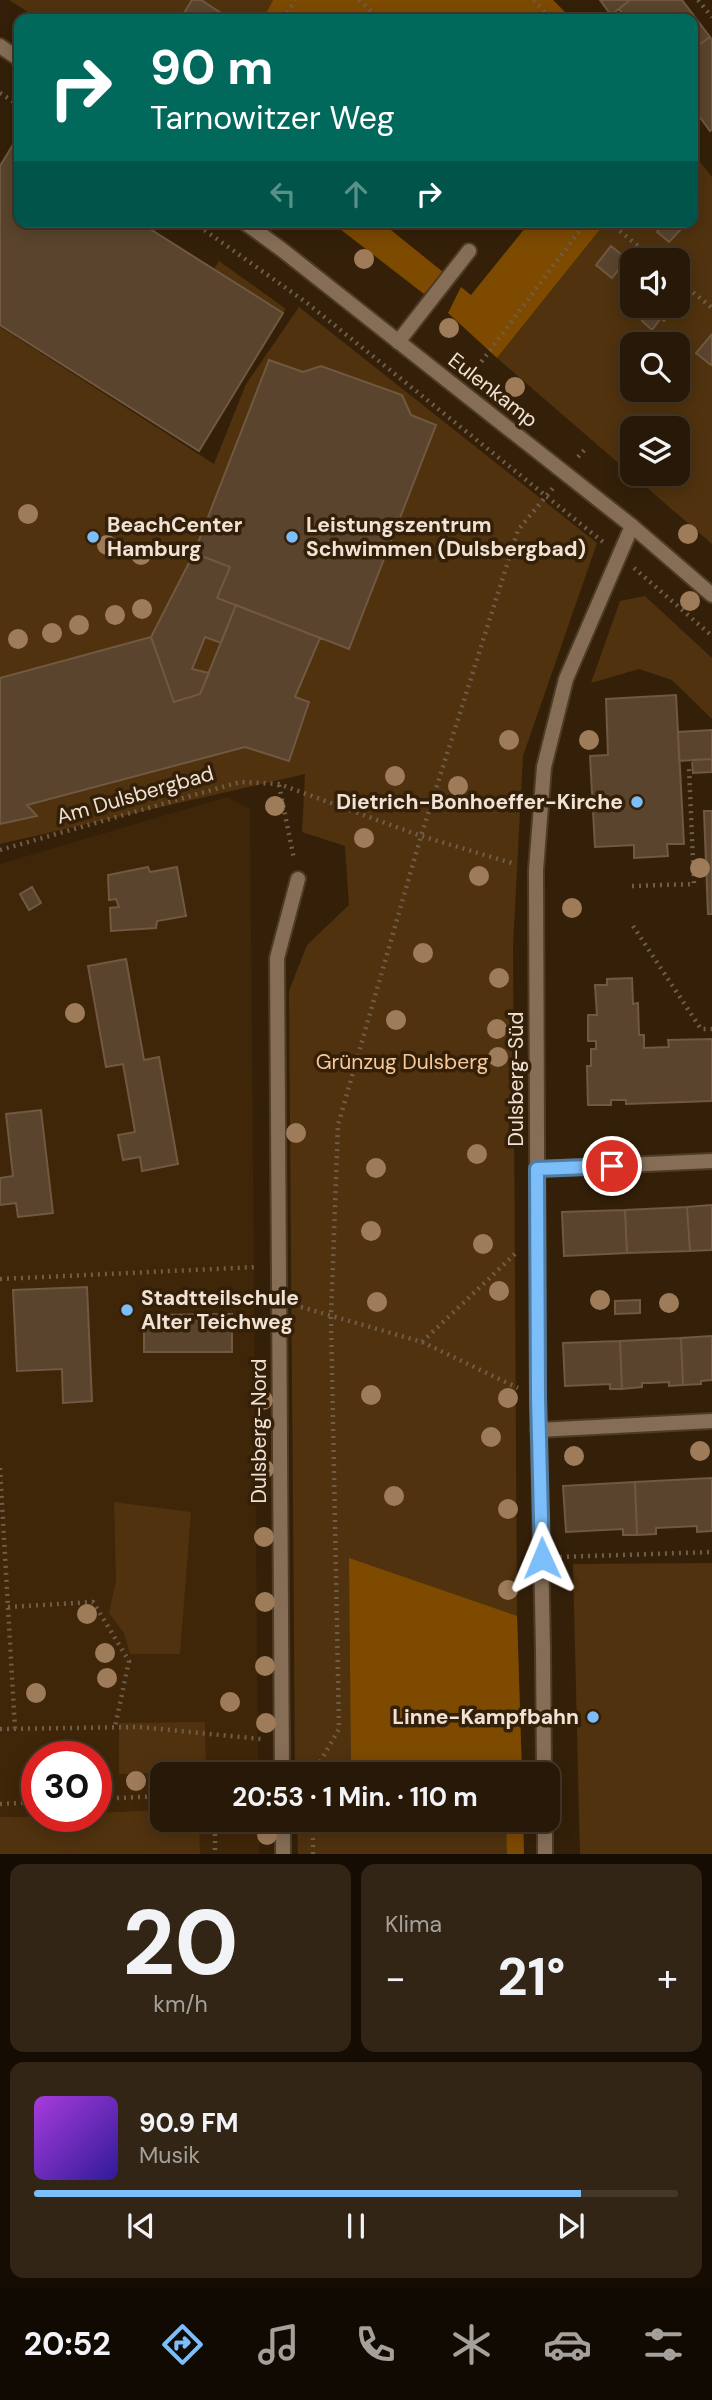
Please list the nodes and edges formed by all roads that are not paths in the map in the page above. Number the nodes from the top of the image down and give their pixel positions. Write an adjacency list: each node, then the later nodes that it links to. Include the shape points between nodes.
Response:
1 (253, 228): 3 (street, Eulenkamp)
2 (469, 251): 3 (street)
3 (398, 342): 4 (street, Eulenkamp)
4 (632, 526): 5 (street, Eulenkamp); 8 (street, Dulsberg-Süd, via 566,679 544,767 536,870)
5 (712, 595)
6 (298, 879): 11 (street, Dulsberg-Nord, via 277,958)
7 (712, 1161): 8 (street)
8 (537, 1169): 10 (street, Dulsberg-Süd)
9 (712, 1421): 10 (street)
10 (538, 1430): 12 (street, Dulsberg-Süd)
11 (282, 1762)
12 (544, 1762)
13 (283, 1832): 15 (street)
14 (545, 1832): 16 (street)
15 (283, 1854)
16 (545, 1854)

